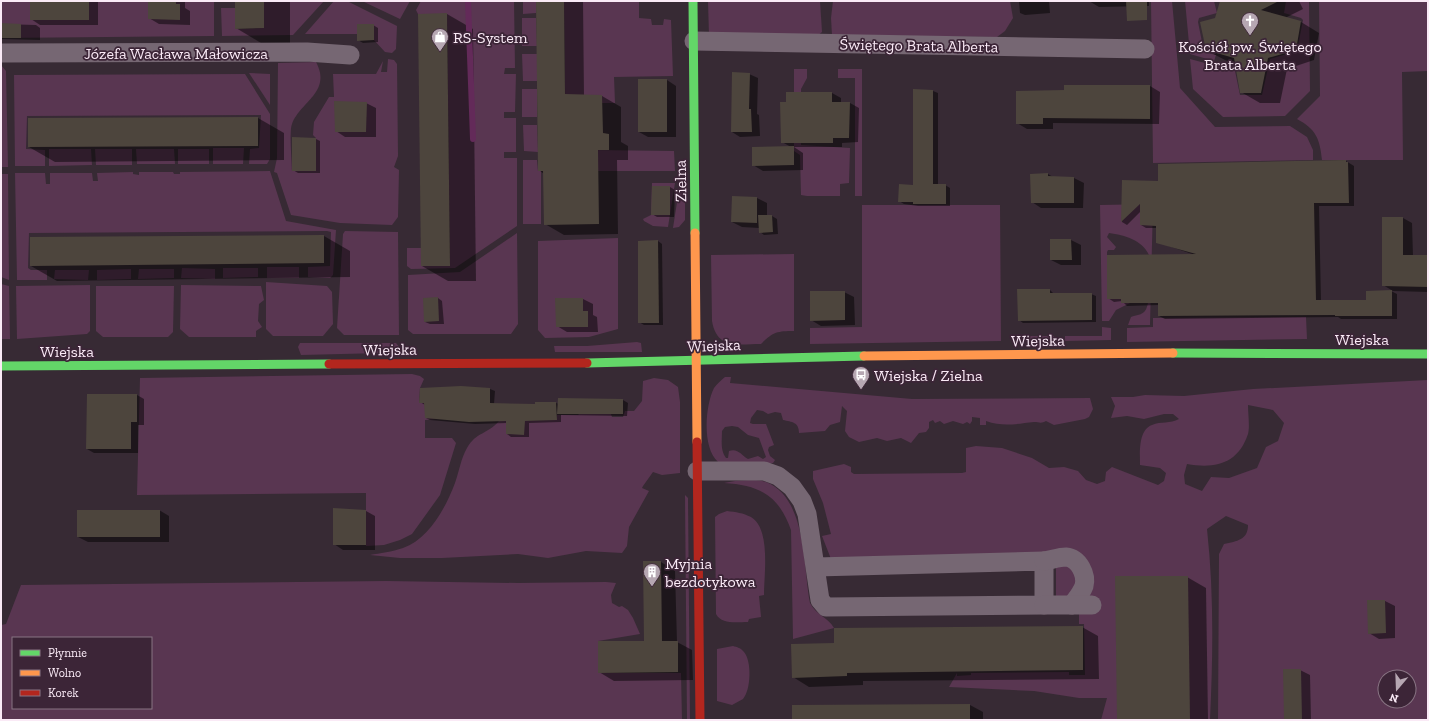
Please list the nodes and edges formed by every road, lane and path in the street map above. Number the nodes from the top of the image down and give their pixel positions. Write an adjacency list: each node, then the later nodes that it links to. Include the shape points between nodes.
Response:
1 (693, 1): 2 (street, Zielna)
2 (694, 41): 3 (street, Świętego Brata Alberta); 7 (street, Zielna)
3 (1145, 49)
4 (1, 53): 5 (street, Józefa Wacława Małowicza, via 307,52)
5 (350, 55)
6 (1428, 354): 7 (street, Wiejska, via 881,356)
7 (697, 361): 8 (street, Wiejska); 9 (street, Zielna)
8 (1, 366)
9 (697, 471): 11 (street, via 764,470 778,476 792,487 802,500 807,514); 15 (street, Zielna)
10 (1044, 561): 11 (street); 12 (street); 13 (street, via 1066,557 1080,566 1084,584)
11 (816, 567): 12 (street, via 820,600 826,607)
12 (1044, 605): 13 (street)
13 (1072, 605): 14 (street)
14 (1092, 605)
15 (700, 720)

